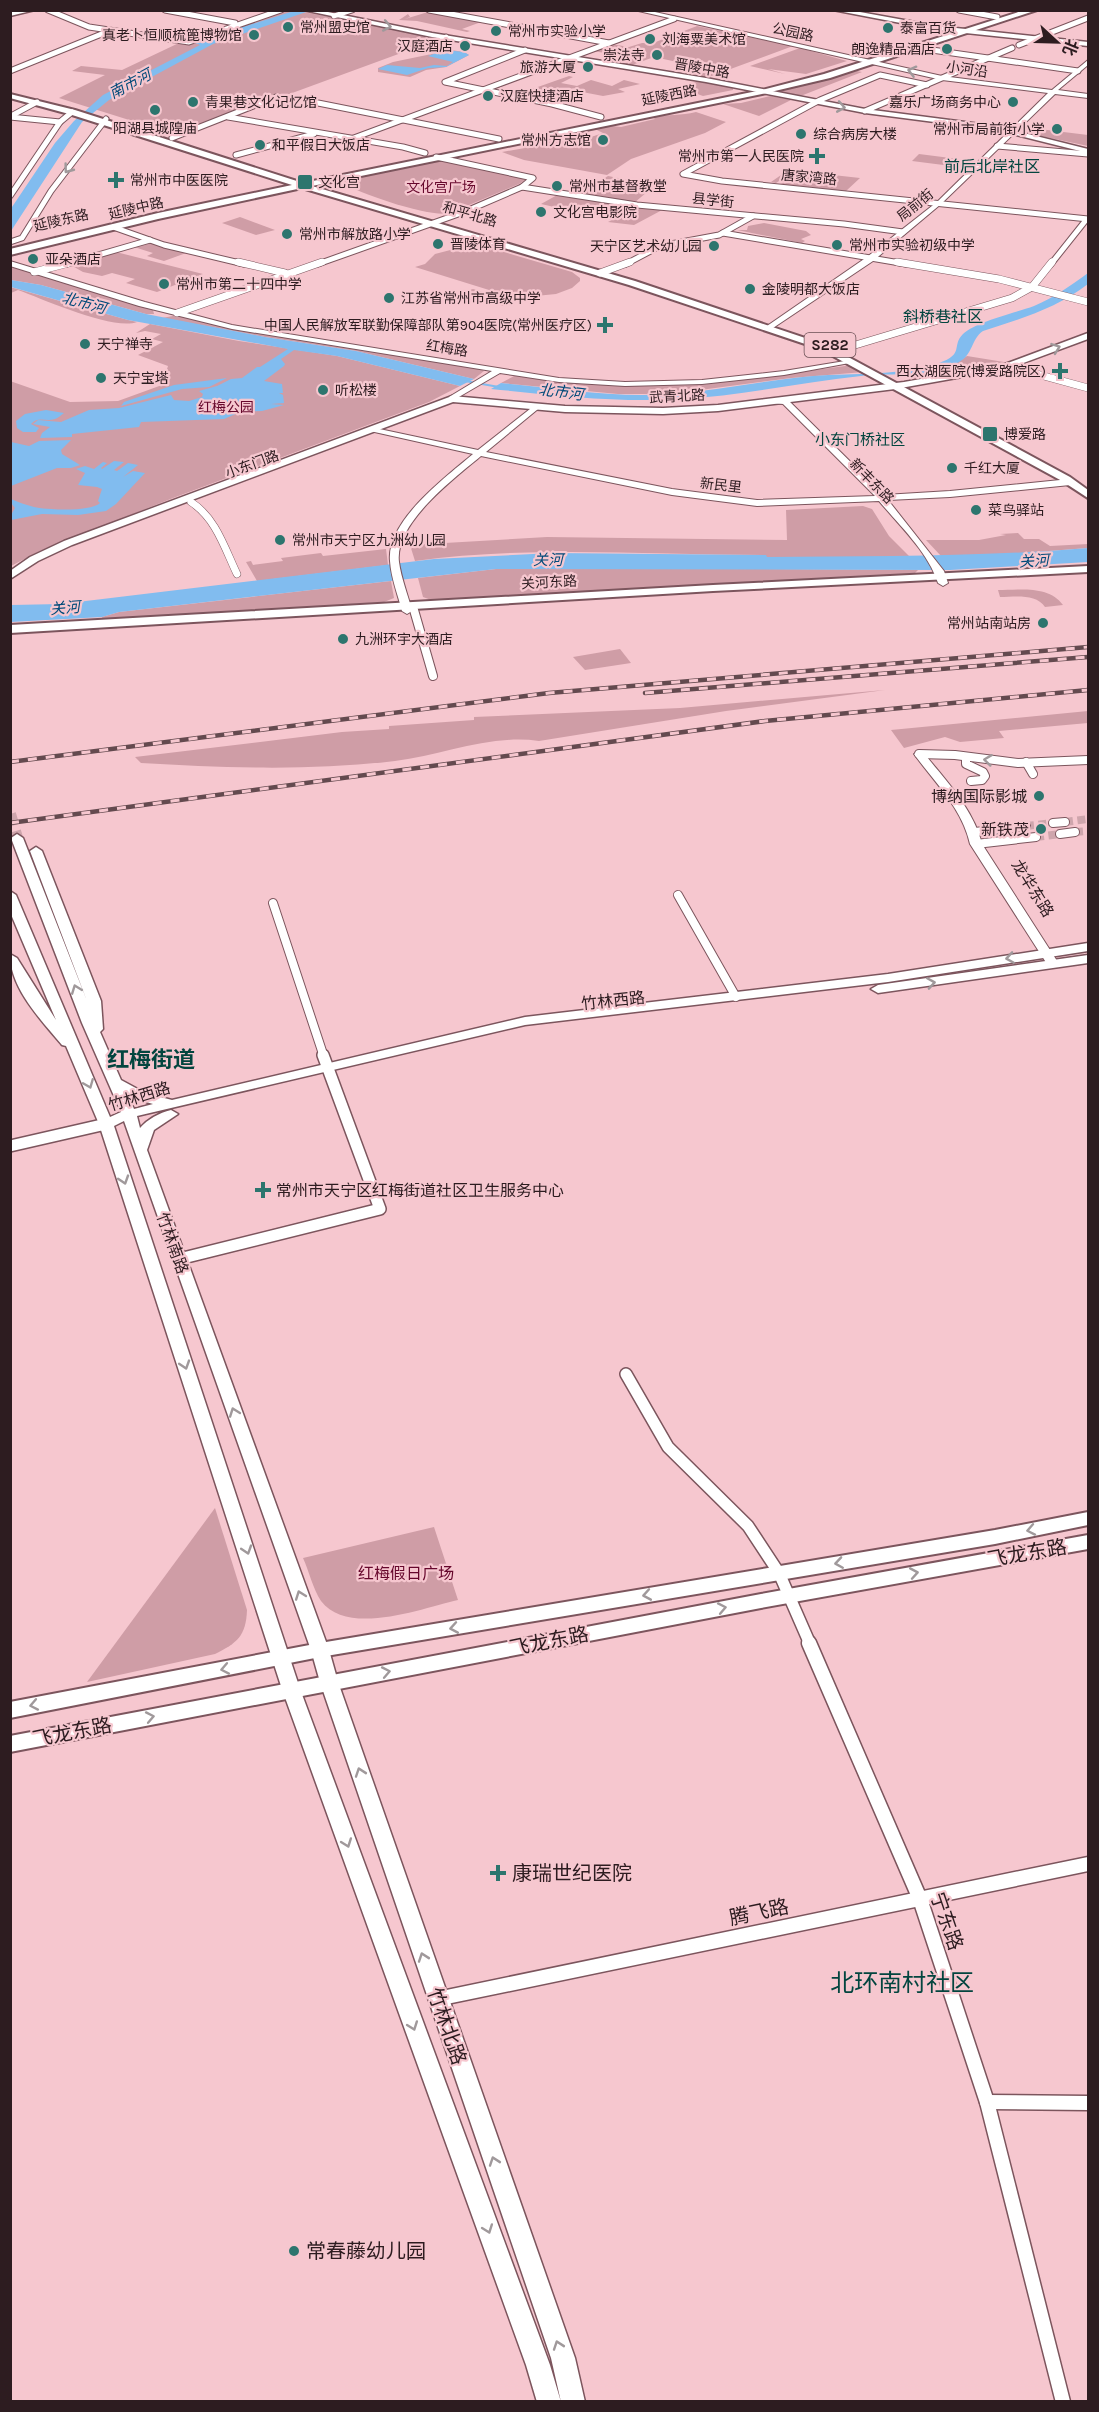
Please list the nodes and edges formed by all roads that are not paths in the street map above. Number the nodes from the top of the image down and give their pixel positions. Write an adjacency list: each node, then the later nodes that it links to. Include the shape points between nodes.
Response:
1 (24, 10): 15 (main road)
2 (32, 10): 15 (main road)
3 (48, 10): 22 (street)
4 (165, 10): 20 (street)
5 (281, 10): 20 (street)
6 (352, 10): 16 (street)
7 (429, 10): 26 (street)
8 (636, 10): 19 (street, 公园路)
9 (836, 10): 21 (main road)
10 (846, 10): 21 (main road)
11 (959, 10): 17 (street)
12 (1016, 10): 17 (main road, 延陵西路)
13 (1034, 10): 23 (main road, 延陵西路)
14 (308, 11): 16 (main road, 晋陵中路)
15 (10, 14)
16 (334, 16): 24 (main road, 晋陵中路, one-way to 24)
17 (997, 17): 21 (main road, 延陵西路)
18 (1089, 18): 25 (street)
19 (674, 19): 26 (street); 35 (street, 公园路)
20 (239, 23): 22 (street, via 189,42)
21 (957, 30): 23 (main road); 35 (main road, 延陵西路)
22 (110, 31): 38 (street)
23 (969, 31): 25 (main road); 29 (main road, 延陵西路)
24 (446, 37): 31 (street); 32 (main road, 晋陵中路)
25 (1034, 39): 27 (main road); 28 (street)
26 (610, 43): 33 (street)
27 (1089, 44)
28 (1019, 45)
29 (918, 48): 34 (street); 36 (main road, 延陵西路)
30 (1012, 48): 34 (street)
31 (411, 49)
32 (525, 50): 33 (main road, 晋陵中路); 42 (street, via 445,82)
33 (575, 58): 42 (street); 43 (main road, 晋陵中路)
34 (985, 59): 39 (street); 40 (street)
35 (865, 60): 36 (street, 公园路); 43 (main road, 延陵西路)
36 (875, 62): 40 (street, 小河沿, one-way to 36); 43 (main road, 延陵西路)
37 (1089, 63): 39 (street, 局前街); 44 (street, 局前街)
38 (10, 71)
39 (1078, 71): 44 (street, 局前街)
40 (942, 78): 41 (street); 44 (street, 小河沿)
41 (927, 85): 50 (street, via 880,75); 51 (street)
42 (488, 90): 55 (street); 56 (street)
43 (759, 91): 50 (main road, 晋陵中路); 55 (main road, 延陵西路); 68 (main road, 延陵西路)
44 (1055, 93): 46 (street, 小河沿); 59 (street, 局前街)
45 (10, 94): 49 (main road, 和平北路); 52 (main road, 和平北路)
46 (1089, 96)
47 (276, 97): 54 (street)
48 (308, 101): 56 (street)
49 (37, 102): 52 (main road, 和平北路); 53 (street)
50 (816, 102): 51 (main road, 晋陵中路, one-way to 51); 73 (street, 唐家湾路, via 683,174)
51 (866, 111): 59 (main road, 晋陵中路)
52 (77, 112): 57 (main road, 和平北路); 58 (street)
53 (10, 116): 58 (street)
54 (228, 117): 60 (street); 61 (street)
55 (601, 117): 63 (main road, 延陵西路)
56 (405, 119): 62 (street); 63 (street)
57 (105, 120): 61 (main road, 和平北路); 69 (main road, 和平北路); 81 (street, one-way to 81, via 22,237)
58 (60, 122): 72 (street)
59 (1013, 132): 64 (street, 局前街); 65 (main road, 晋陵中路)
60 (316, 133): 62 (street); 67 (street)
61 (172, 138): 67 (main road, 和平北路)
62 (351, 139): 66 (street)
63 (499, 139): 66 (main road, 延陵西路)
64 (998, 146): 65 (street); 73 (street, 局前街)
65 (1089, 152)
66 (425, 153): 70 (main road, 延陵西路)
67 (236, 155): 70 (main road, 和平北路)
68 (436, 157): 70 (main road, 延陵西路); 71 (street, via 533,178)
69 (293, 182): 70 (main road, 和平北路); 81 (main road, 延陵东路)
70 (307, 183): 76 (main road, 和平北路); 77 (main road, 延陵中路)
71 (522, 187): 74 (street, 县学街, via 637,205); 76 (street)
72 (10, 196)
73 (940, 202): 75 (street); 78 (street, 局前街)
74 (753, 216): 78 (street, 县学街); 79 (street)
75 (1087, 219): 88 (street)
76 (435, 222): 85 (main road, 和平北路); 87 (street)
77 (112, 227): 80 (street); 82 (main road, 延陵中路)
78 (903, 232): 83 (street, 局前街)
79 (723, 233): 83 (street); 85 (street, via 660,246 636,260)
80 (150, 240): 86 (street); 87 (street)
81 (10, 244)
82 (10, 252)
83 (870, 259): 88 (street); 91 (street, 局前街)
84 (10, 263): 86 (street, 红梅路)
85 (604, 271): 91 (main road, 和平北路)
86 (34, 272): 90 (street, 红梅路)
87 (285, 273): 90 (street)
88 (1033, 287): 89 (street); 93 (street, via 1012,297)
89 (1089, 301)
90 (177, 313): 96 (street, 红梅路, via 232,327)
91 (773, 326): 93 (main road, 和平北路 / S282); 94 (main road, 和平北路, via 824,346)
92 (1089, 336): 95 (main road, one-way to 92)
93 (842, 349): 97 (main road, 和平北路 / S282)
94 (851, 362): 96 (street, 红梅路, via 784,374 662,384 591,382); 97 (main road, 和平北路)
95 (1007, 366): 98 (main road); 99 (street)
96 (503, 372): 100 (street, 小东门路)
97 (880, 373): 98 (main road, 和平北路)
98 (899, 383): 101 (main road, 武青北路); 105 (main road, 和平北路); 106 (main road, 和平北路, via 1062,467)
99 (1089, 388)
100 (455, 401): 102 (main road, 武青北路); 103 (main road, 小东门路)
101 (779, 402): 102 (main road, 武青北路, via 635,414); 108 (street, 新丰东路)
102 (534, 408): 104 (street)
103 (377, 430): 104 (street, 新民里); 109 (main road, 小东门路); 112 (main road, 小东门路, via 68,543)
104 (481, 454): 108 (street, 新民里, via 724,499 789,503); 116 (street, via 440,492 404,540 397,560)
105 (1070, 482): 107 (main road, 和平北路); 108 (street, 新民里)
106 (1089, 485)
107 (1089, 495)
108 (877, 498): 113 (street, 新丰东路)
109 (191, 502): 111 (street, via 201,506); 115 (main road, 小东门路, via 74,546 43,562)
110 (1089, 569): 113 (main road, 关河东路)
111 (237, 574)
112 (10, 576)
113 (937, 576): 114 (main road, 关河东路); 116 (main road, 关河东路)
114 (1089, 577)
115 (10, 589)
116 (410, 608): 117 (main road, 关河东路); 118 (main road, 关河东路); 119 (street)
117 (10, 629)
118 (10, 635)
119 (429, 677)
120 (919, 754): 121 (street); 129 (street, 龙华东路)
121 (966, 757): 123 (street, one-way to 121); 125 (street, via 966,765 985,776)
122 (1089, 760): 123 (street)
123 (1026, 762): 124 (street)
124 (1033, 774)
125 (971, 781)
126 (1065, 822): 127 (street)
127 (1053, 823)
128 (1026, 826): 129 (street)
129 (975, 832): 134 (street, 龙华东路)
130 (1075, 832): 131 (street)
131 (1060, 834)
132 (1036, 837): 134 (street)
133 (17, 838): 144 (main road, 竹林南路, one-way to 133)
134 (981, 844): 141 (street, 龙华东路)
135 (36, 851): 144 (main road, via 94,1001)
136 (10, 895): 145 (main road, 竹林南路)
137 (678, 895): 143 (street)
138 (273, 903): 146 (street)
139 (1089, 947): 141 (main road, 竹林西路)
140 (10, 958): 145 (main road, via 43,1014)
141 (1053, 958): 142 (main road, 竹林西路); 143 (main road, 竹林西路, one-way to 143); 146 (main road, 竹林西路, one-way to 141, via 529,1027 913,986)
142 (1089, 959)
143 (736, 997): 146 (main road, 竹林西路, via 525,1021)
144 (97, 1041): 147 (main road, 竹林南路)
145 (76, 1053): 151 (main road, 竹林南路, one-way to 151)
146 (329, 1071): 148 (main road, 竹林西路); 149 (main road, 竹林西路); 154 (street, via 380,1209)
147 (115, 1082): 148 (main road, via 142,1098); 150 (main road, 竹林南路)
148 (190, 1100): 150 (main road, 竹林西路)
149 (171, 1114): 150 (main road, 竹林西路); 153 (main road, via 152,1122 141,1136)
150 (130, 1119): 151 (main road, 竹林西路); 153 (main road, 竹林南路)
151 (105, 1124): 152 (street); 161 (main road, 竹林南路, one-way to 161)
152 (10, 1146)
153 (141, 1154): 154 (main road, 竹林南路)
154 (179, 1259): 160 (main road, 竹林南路, one-way to 154)
155 (626, 1374): 158 (street, 宁东路, via 668,1447 748,1526)
156 (1089, 1519): 158 (main road, 飞龙东路, one-way to 158)
157 (1089, 1542): 159 (main road, 飞龙东路, one-way to 157)
158 (779, 1573): 159 (street, 宁东路); 160 (main road, 飞龙东路, one-way to 160)
159 (790, 1595): 162 (main road, 飞龙东路, one-way to 159); 167 (street, 宁东路)
160 (320, 1650): 161 (main road, 飞龙东路); 162 (main road, 竹林北路)
161 (283, 1658): 163 (main road, 竹林北路); 164 (main road, 飞龙东路, one-way to 164)
162 (328, 1682): 163 (main road, 飞龙东路); 168 (main road, 竹林北路, one-way to 162)
163 (291, 1689): 165 (main road, 飞龙东路, one-way to 163); 171 (main road, 竹林北路, one-way to 171)
164 (10, 1710)
165 (10, 1744)
166 (1089, 1864): 167 (street, 腾飞路)
167 (920, 1899): 168 (street, 腾飞路); 169 (street, 宁东路)
168 (437, 1999): 172 (main road, 竹林北路, one-way to 168, via 563,2358)
169 (987, 2102): 170 (street); 173 (street, 宁东路)
170 (1089, 2103)
171 (549, 2402)
172 (573, 2402)
173 (1063, 2402)

